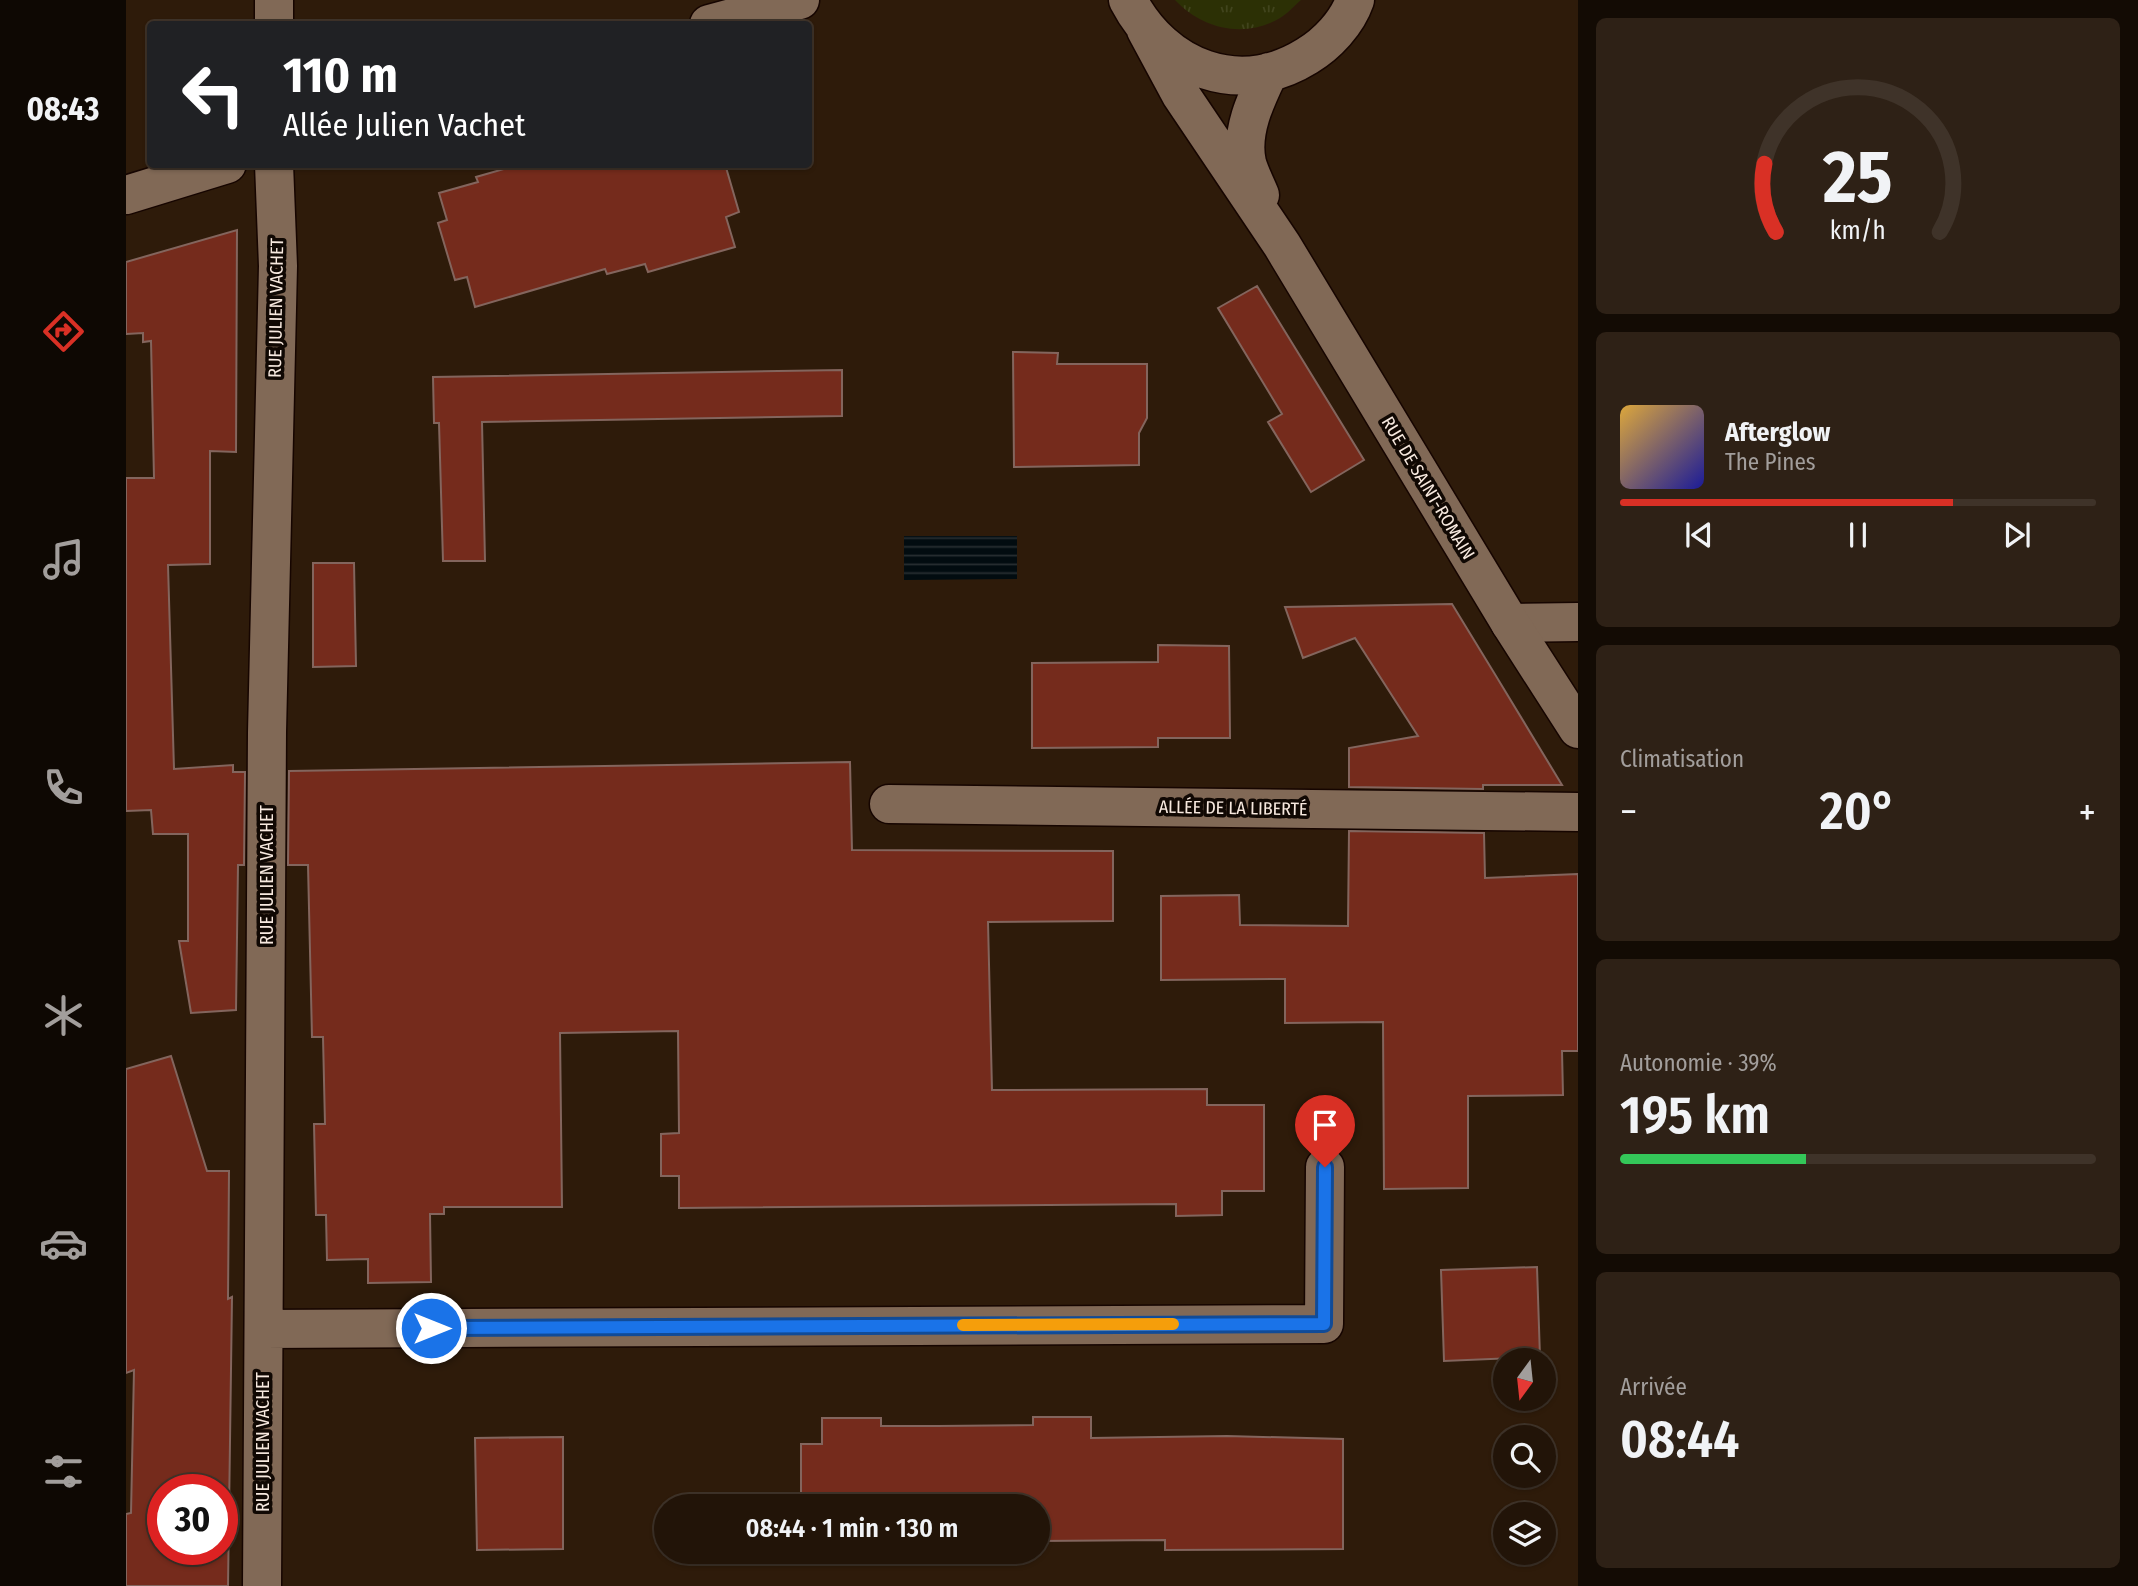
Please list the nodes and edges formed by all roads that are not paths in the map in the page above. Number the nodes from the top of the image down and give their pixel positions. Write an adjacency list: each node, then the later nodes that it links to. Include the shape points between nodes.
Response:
1 (274, 0): 5 (street)
2 (800, 0): 6 (street)
3 (1355, 0): 7 (street, via 1323,46 1288,68)
4 (1137, 15): 7 (street, via 1175,57 1212,73 1250,77); 11 (street, RUE DE SAINT-ROMAIN, via 1181,95)
5 (274, 21)
6 (720, 21)
7 (1269, 72): 11 (street, RUE DE SAINT-ROMAIN, via 1251,110 1245,148)
8 (214, 168): 10 (street)
9 (274, 168): 18 (street, RUE JULIEN VACHET, via 278,266 267,732)
10 (126, 195)
11 (1282, 245): 13 (street, RUE DE SAINT-ROMAIN)
12 (1578, 622): 13 (street)
13 (1510, 623): 14 (street, RUE DE SAINT-ROMAIN)
14 (1578, 729)
15 (888, 804): 16 (street, ALLÉE DE LA LIBERTÉ)
16 (1578, 811)
17 (1325, 1167): 18 (street, via 1324,1324)
18 (264, 1329): 19 (street, RUE JULIEN VACHET)
19 (262, 1586)

